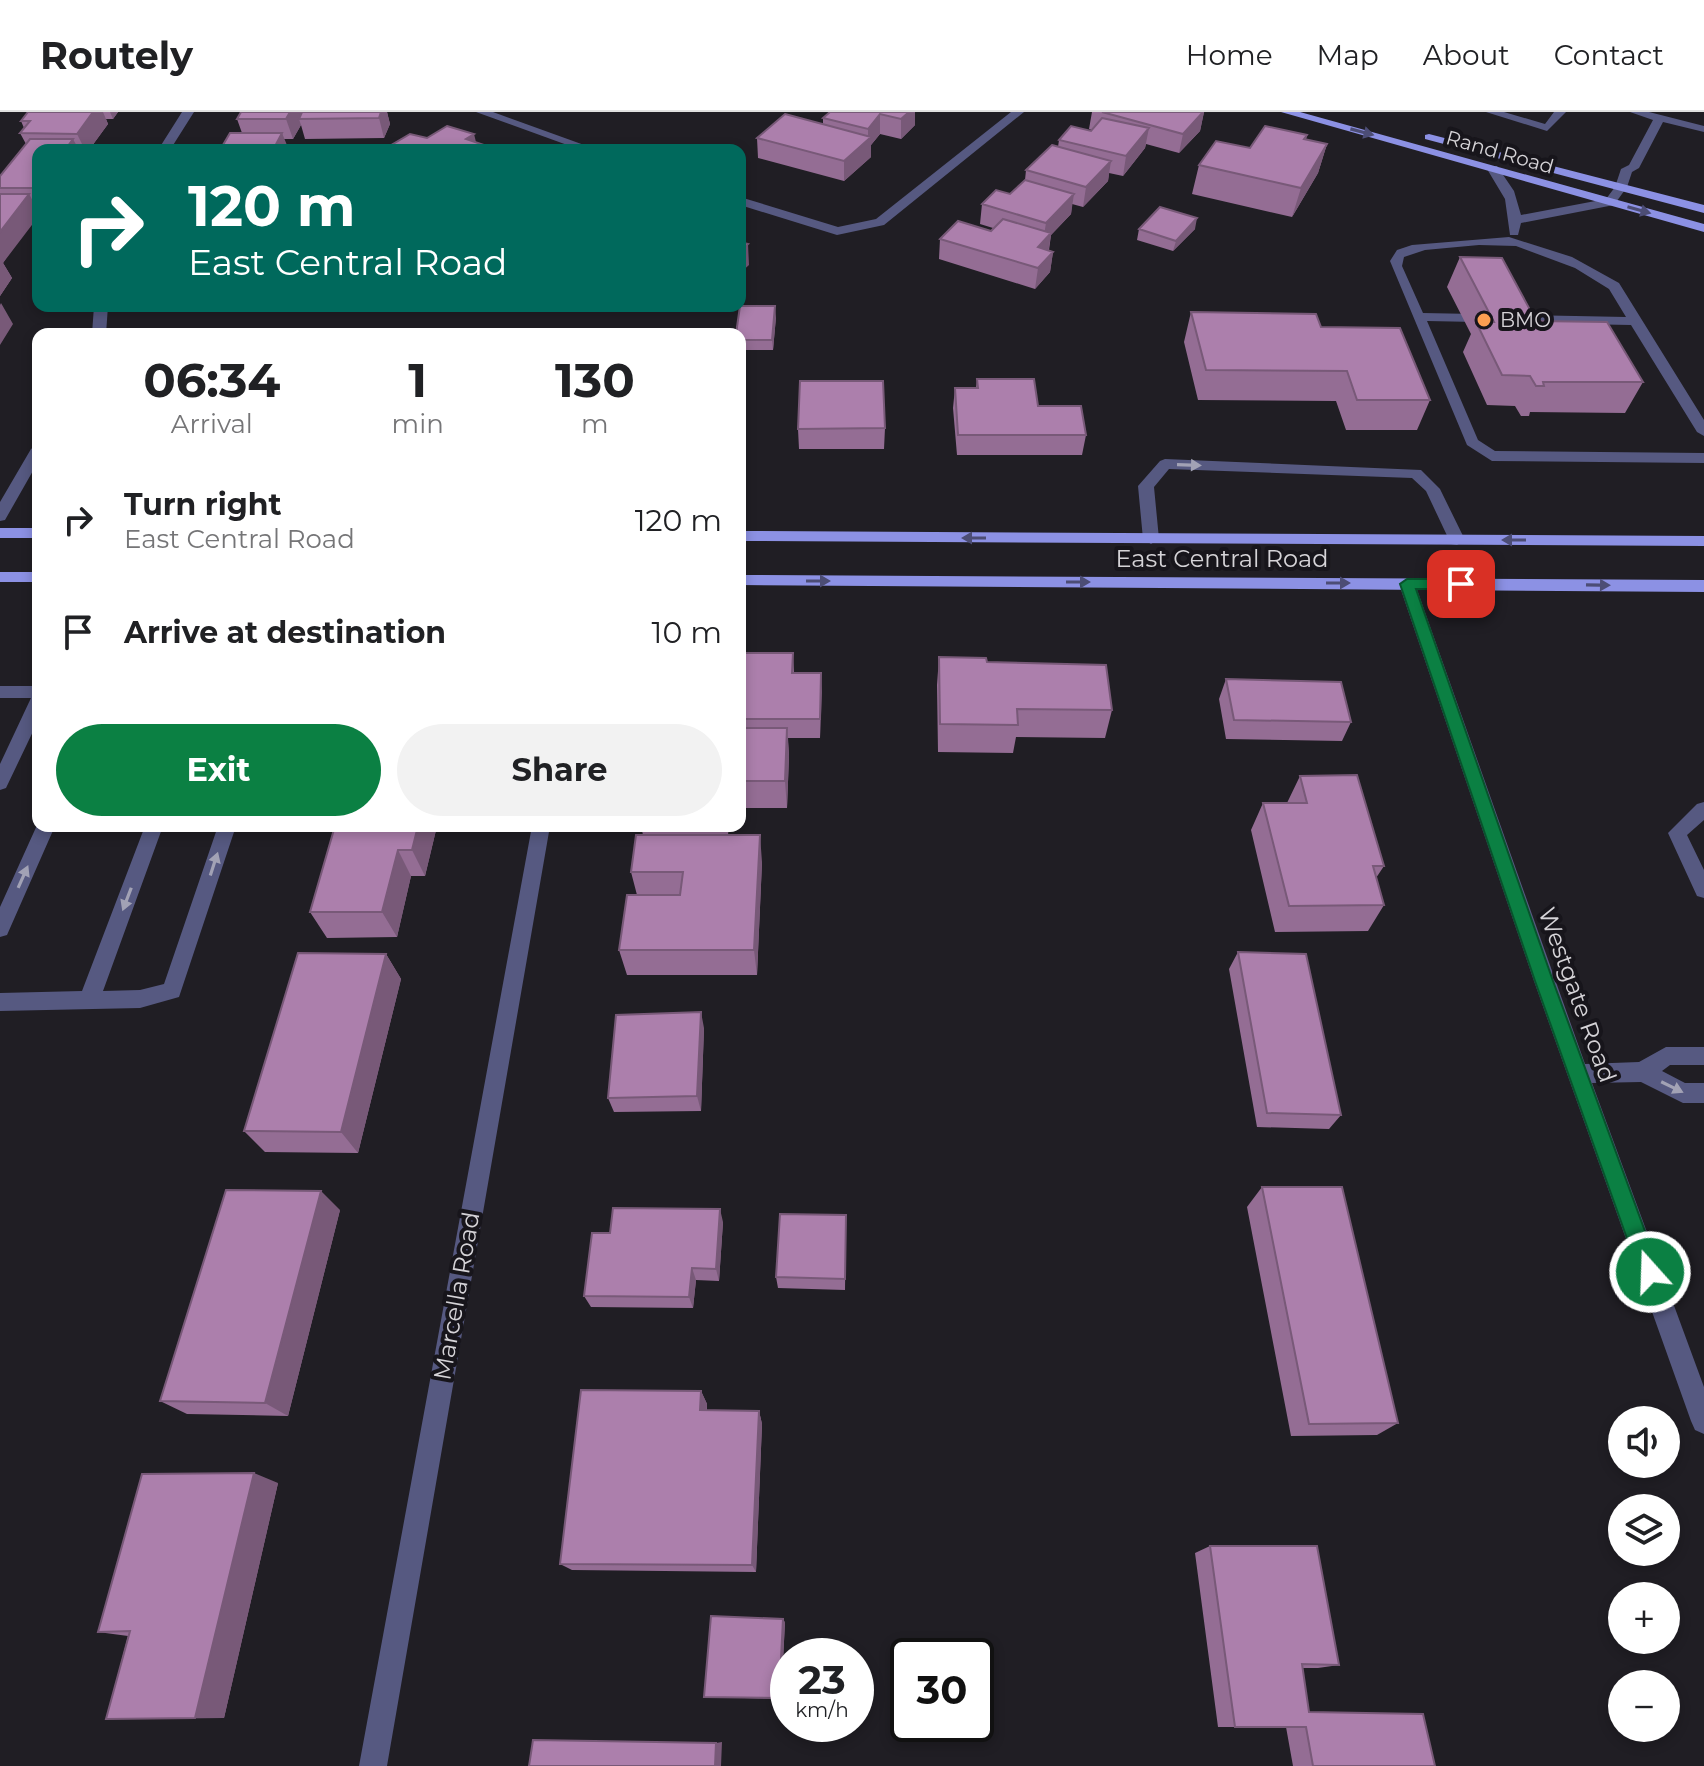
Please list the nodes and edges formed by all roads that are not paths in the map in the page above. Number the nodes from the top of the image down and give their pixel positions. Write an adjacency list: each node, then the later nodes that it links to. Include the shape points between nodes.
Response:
1 (188, 112): 13 (street)
2 (482, 112): 14 (street)
3 (1018, 112): 18 (street, via 880,222 837,231)
4 (1287, 112): 15 (main road, Rand Road, one-way to 15)
5 (1336, 112): 10 (main road)
6 (1492, 112): 7 (street, via 1547,128)
7 (1560, 112)
8 (1636, 112): 9 (street)
9 (1660, 118): 11 (street); 16 (street)
10 (1400, 129)
11 (1704, 129)
12 (1415, 133): 16 (main road, Rand Road)
13 (168, 144)
14 (575, 144)
15 (1493, 169): 17 (main road, Rand Road); 20 (street, via 1511,193)
16 (1621, 187): 17 (street); 19 (main road, Rand Road)
17 (1610, 202): 20 (street); 21 (main road, Rand Road, one-way to 21)
18 (746, 203)
19 (1704, 209)
20 (1516, 220): 22 (street)
21 (1704, 228)
22 (1513, 240): 23 (street, via 1403,251 1396,266); 24 (street, via 1596,273 1614,286)
23 (1418, 317): 24 (street); 26 (street, via 1472,442 1492,456)
24 (1635, 321): 25 (street)
25 (1704, 432)
26 (1704, 458)
27 (32, 460): 28 (street)
28 (0, 516)
29 (0, 533): 30 (main road)
30 (32, 533)
31 (746, 536): 32 (main road, East Central Road, one-way to 31)
32 (1151, 539): 33 (main road, East Central Road); 33 (street, one-way to 33, via 1146,486 1165,464 1416,473 1432,489)
33 (1457, 540): 34 (main road, East Central Road, one-way to 33)
34 (1704, 541)
35 (0, 577): 36 (main road)
36 (32, 577)
37 (746, 580): 38 (main road, East Central Road, one-way to 38)
38 (1407, 584): 39 (main road, East Central Road, one-way to 39); 55 (street, Westgate Road)
39 (1704, 586)
40 (0, 692): 41 (street)
41 (32, 692)
42 (32, 715): 43 (street)
43 (0, 783)
44 (1704, 809): 49 (street, via 1677,833)
45 (43, 832): 50 (street, one-way to 45)
46 (152, 832): 51 (street, one-way to 51)
47 (225, 832): 51 (street, one-way to 47, via 140,999 172,991)
48 (540, 832): 58 (street, Marcella Road)
49 (1704, 890)
50 (0, 929)
51 (89, 1000): 52 (street)
52 (0, 1002)
53 (1704, 1056): 54 (street, via 1666,1056)
54 (1643, 1072): 55 (street); 56 (street, one-way to 56, via 1683,1093)
55 (1578, 1074): 57 (street, Westgate Road)
56 (1704, 1093)
57 (1704, 1421)
58 (373, 1766)

